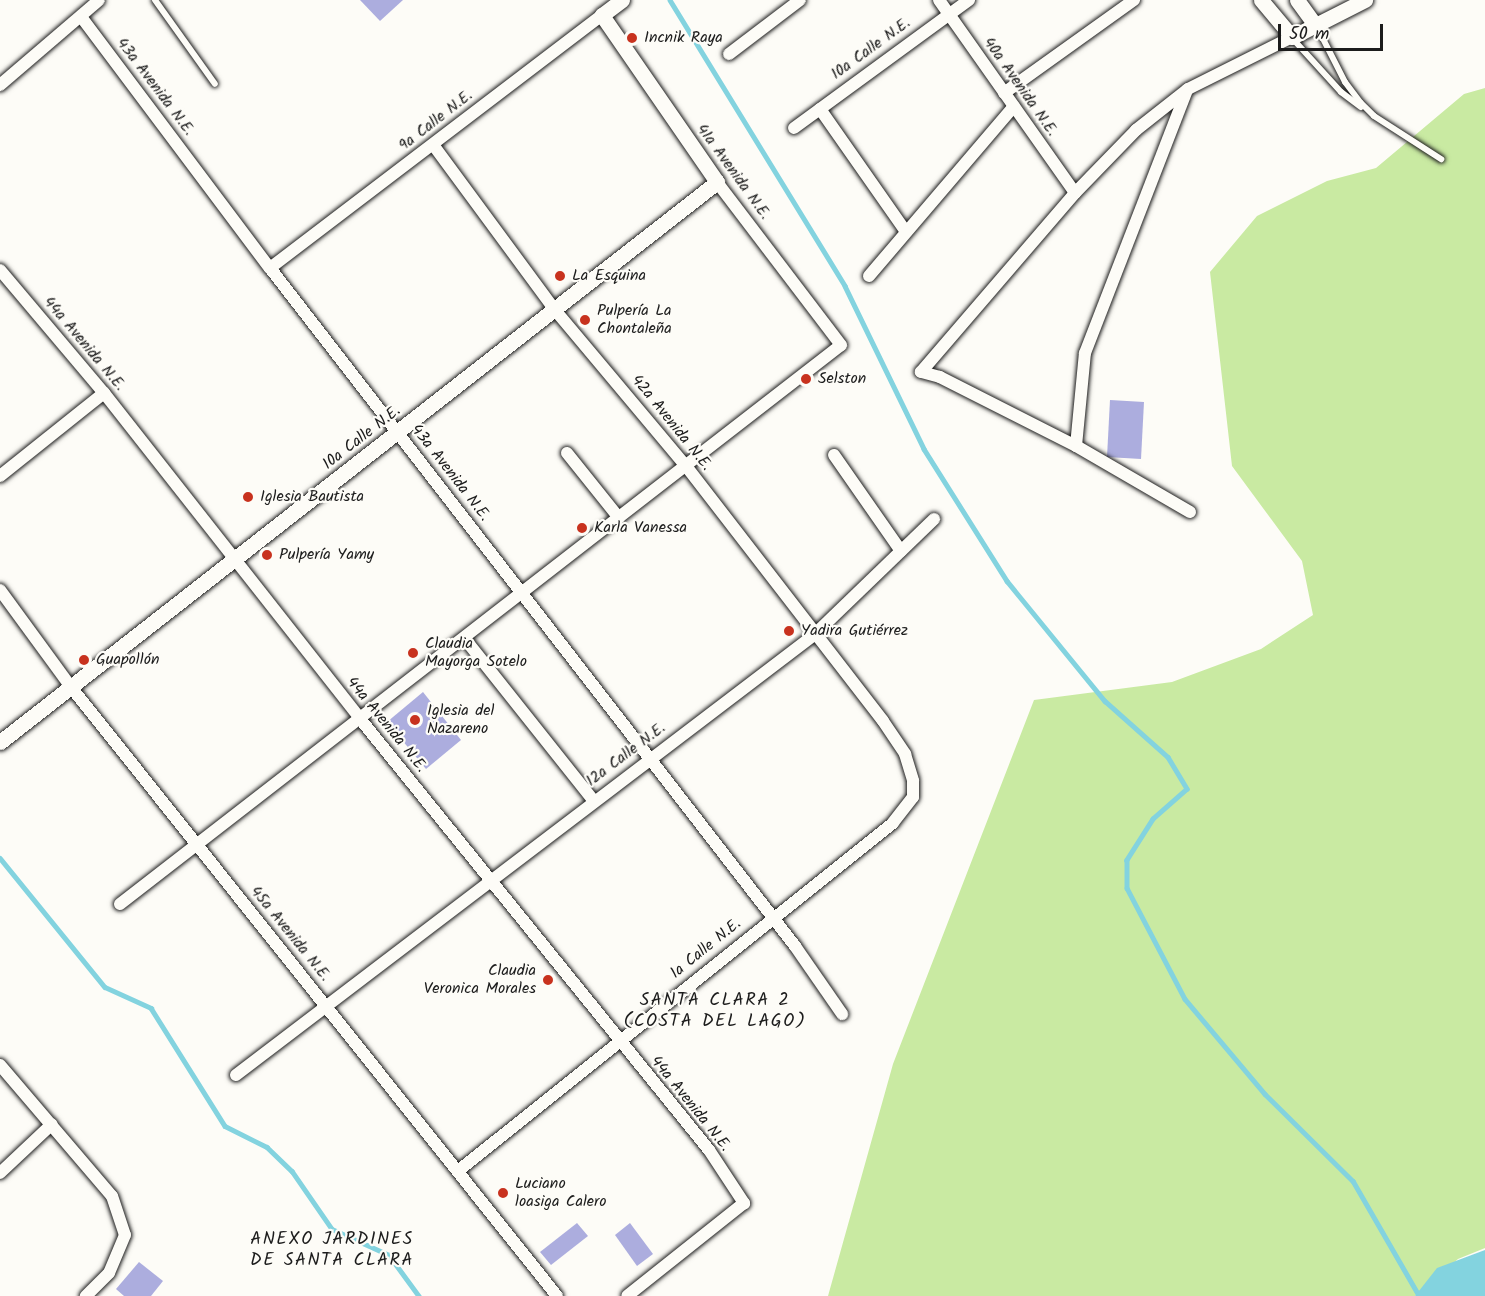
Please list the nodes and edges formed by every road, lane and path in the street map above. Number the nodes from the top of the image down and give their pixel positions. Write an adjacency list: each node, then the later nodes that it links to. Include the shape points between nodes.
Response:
1 (99, 0): 13 (street)
2 (155, 0): 17 (lane)
3 (622, 0): 12 (street, 9a Calle N.E.)
4 (800, 0): 16 (street)
5 (939, 0): 11 (street, 40a Avenida N.E.)
6 (969, 0): 11 (street, 10a Calle N.E.)
7 (1134, 0): 20 (street)
8 (1261, 0): 15 (street)
9 (1297, 0): 14 (street)
10 (1365, 0): 14 (street)
11 (949, 14): 20 (street, 40a Avenida N.E.); 22 (street, 10a Calle N.E.)
12 (602, 15): 25 (street, 9a Calle N.E.); 27 (street, 41a Avenida N.E.)
13 (82, 18): 18 (street); 30 (street, 43a Avenida N.E.)
14 (1316, 26): 15 (street); 23 (lane, via 1345,82)
15 (1292, 38): 19 (street); 23 (lane, via 1341,92)
16 (729, 54)
17 (215, 84)
18 (0, 85)
19 (1188, 89): 28 (street, via 1136,130); 36 (street, via 1085,353)
20 (1004, 93): 21 (street, 40a Avenida N.E.)
21 (1014, 106): 28 (street, 40a Avenida N.E.); 29 (street)
22 (820, 109): 24 (street, 10a Calle N.E.); 29 (street)
23 (1374, 116): 26 (lane)
24 (794, 128)
25 (434, 146): 30 (street, 9a Calle N.E.); 33 (street, 42a Avenida N.E.)
26 (1441, 159)
27 (717, 182): 33 (street, 10a Calle N.E.); 39 (street, 41a Avenida N.E., via 841,345)
28 (1075, 193): 36 (street, via 921,372 940,377)
29 (906, 232): 32 (street)
30 (270, 268): 35 (street, 43a Avenida N.E.)
31 (0, 270): 34 (street, 44a Avenida N.E.)
32 (869, 276)
33 (555, 310): 35 (street, 10a Calle N.E.); 39 (street, 42a Avenida N.E.)
34 (104, 393): 40 (street); 45 (street, 44a Avenida N.E.)
35 (398, 433): 45 (street, 10a Calle N.E.); 47 (street, 43a Avenida N.E.)
36 (1076, 446): 41 (street)
37 (567, 453): 42 (street)
38 (834, 455): 44 (street)
39 (686, 466): 42 (street); 48 (street, 42a Avenida N.E.)
40 (0, 476)
41 (1190, 512)
42 (619, 518): 47 (street)
43 (934, 519): 44 (street, 12a Calle N.E.)
44 (901, 551): 48 (street, 12a Calle N.E.)
45 (234, 559): 50 (street, 10a Calle N.E.); 51 (street, 44a Avenida N.E.)
46 (0, 590): 50 (street, 45a Avenida N.E.)
47 (523, 593): 49 (street); 53 (street, 43a Avenida N.E.)
48 (814, 635): 53 (street, 12a Calle N.E.); 55 (street, 42a Avenida N.E., via 905,754 913,797)
49 (465, 639): 51 (street); 54 (street)
50 (71, 687): 52 (street, 10a Calle N.E.); 56 (street, 45a Avenida N.E.)
51 (361, 720): 56 (street); 57 (street, 44a Avenida N.E.)
52 (0, 742)
53 (650, 758): 54 (street, 12a Calle N.E.); 59 (street, 43a Avenida N.E.)
54 (593, 800): 57 (street, 12a Calle N.E.)
55 (893, 823): 59 (street, 1a Calle N.E.)
56 (197, 846): 58 (street); 60 (street, 45a Avenida N.E.)
57 (490, 877): 60 (street, 12a Calle N.E.); 62 (street, 44a Avenida N.E.)
58 (120, 904)
59 (771, 918): 61 (street, 43a Avenida N.E.); 62 (street, 1a Calle N.E.)
60 (327, 1005): 64 (street, 12a Calle N.E.); 66 (street, 45a Avenida N.E.)
61 (842, 1014)
62 (618, 1041): 66 (street, 1a Calle N.E.); 70 (street, 44a Avenida N.E., via 709,1150 744,1203)
63 (0, 1065): 65 (street)
64 (236, 1075)
65 (52, 1124): 67 (street); 68 (street, via 112,1196 125,1235 109,1273)
66 (458, 1171): 69 (street, 45a Avenida N.E.)
67 (0, 1173)
68 (86, 1296)
69 (557, 1296)
70 (627, 1296)

